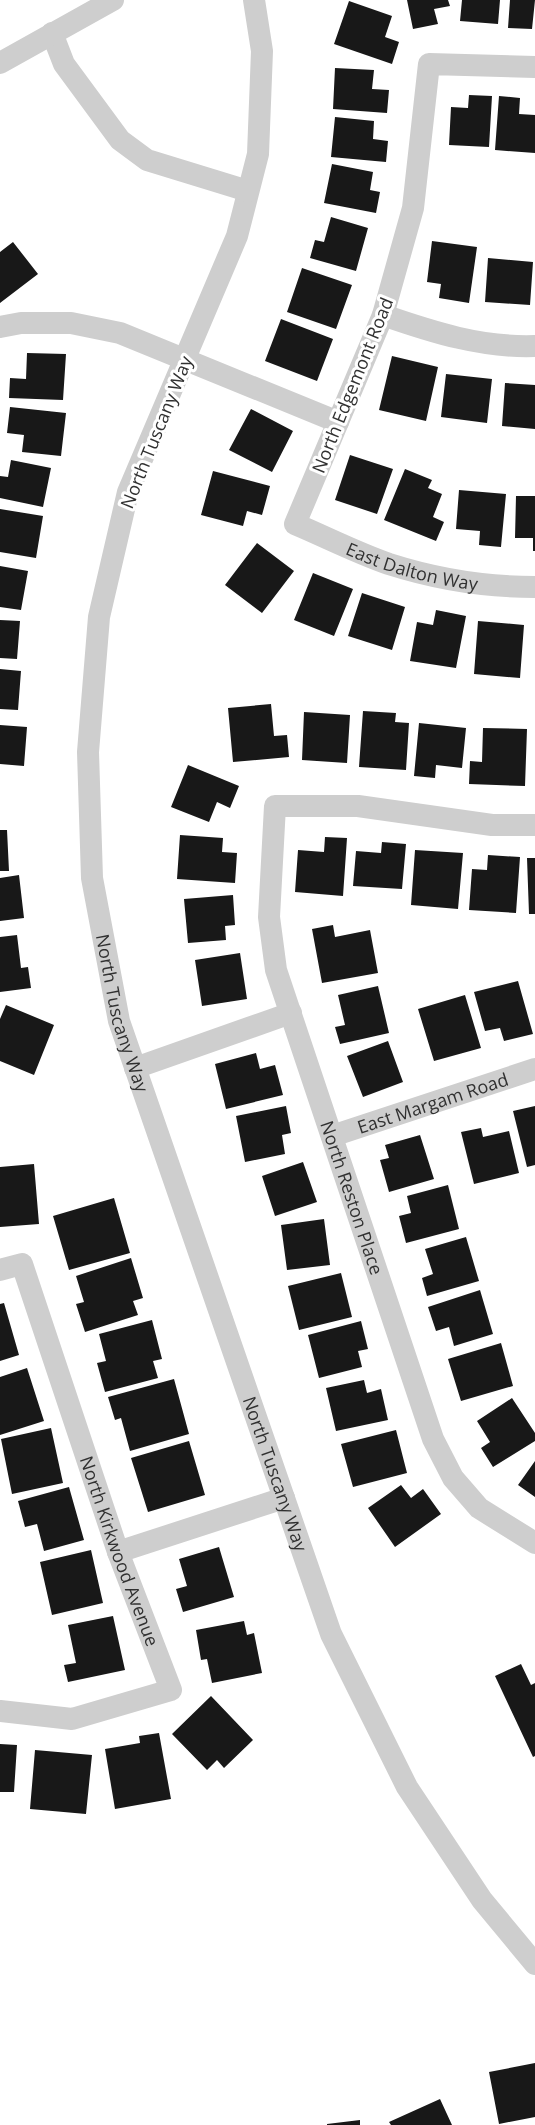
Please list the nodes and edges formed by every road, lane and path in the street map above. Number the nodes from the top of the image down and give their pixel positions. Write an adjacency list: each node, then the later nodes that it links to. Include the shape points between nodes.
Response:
1 (113, 0): 3 (street)
2 (254, 0): 6 (street, North Tuscany Way, via 262,51 258,154)
3 (52, 33): 4 (street); 6 (street, via 64,64 120,140 147,160)
4 (0, 63)
5 (535, 67): 7 (street, North Edgemont Road, via 429,64 412,208)
6 (248, 191): 10 (street, North Tuscany Way, via 237,236)
7 (383, 315): 9 (street, via 441,335 511,347); 11 (street, North Edgemont Road)
8 (0, 327): 10 (street, via 71,323 120,333)
9 (535, 346)
10 (185, 358): 11 (street); 16 (street, North Tuscany Way, via 128,492 99,618 88,752 92,878 119,1021)
11 (338, 422): 12 (street, North Edgemont Road)
12 (295, 524): 13 (street, East Dalton Way, via 389,564 495,587)
13 (535, 587)
14 (535, 825): 15 (street, North Reston Place, via 492,825 358,806 275,806 269,917 276,970)
15 (291, 1013): 16 (street); 18 (street, North Reston Place)
16 (135, 1068): 20 (street, North Tuscany Way)
17 (535, 1069): 18 (street, East Margam Road)
18 (332, 1136): 21 (street, North Reston Place, via 433,1440 453,1478 479,1508)
19 (0, 1270): 22 (street, North Kirkwood Avenue, via 22,1264)
20 (284, 1498): 22 (street); 24 (street, North Tuscany Way, via 331,1634 407,1787 482,1900)
21 (535, 1543)
22 (118, 1552): 23 (street, North Kirkwood Avenue, via 171,1690 72,1719)
23 (0, 1711)
24 (535, 1964)

